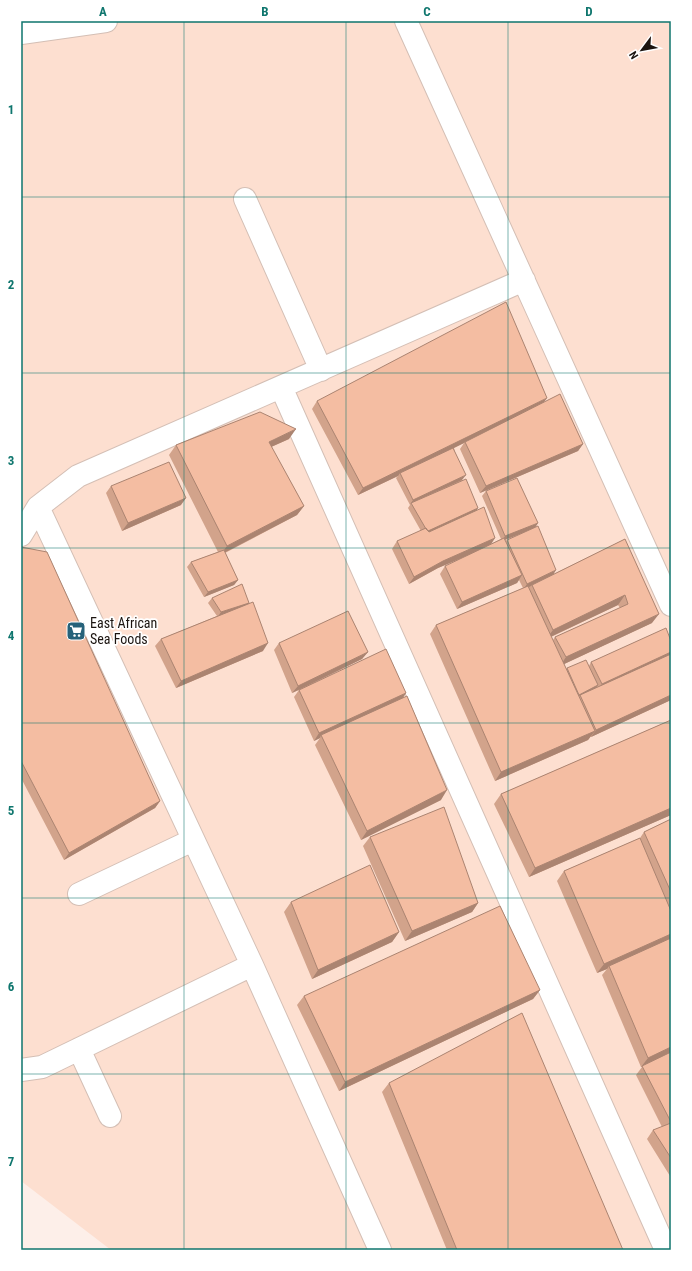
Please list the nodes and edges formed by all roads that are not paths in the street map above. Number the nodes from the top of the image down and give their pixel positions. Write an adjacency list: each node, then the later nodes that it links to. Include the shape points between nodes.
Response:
1 (106, 21): 3 (street)
2 (406, 21): 5 (street)
3 (21, 33)
4 (246, 199): 6 (street)
5 (524, 280): 6 (street); 9 (street)
6 (321, 370): 7 (street)
7 (281, 387): 8 (street, via 78,476); 18 (street)
8 (28, 520): 11 (street)
9 (664, 574): 10 (street)
10 (671, 605)
11 (193, 840): 12 (street); 13 (street)
12 (79, 894)
13 (252, 965): 14 (street); 17 (street)
14 (78, 1049): 15 (street, via 42,1067); 16 (street)
15 (21, 1070)
16 (110, 1116)
17 (380, 1250)
18 (666, 1250)

